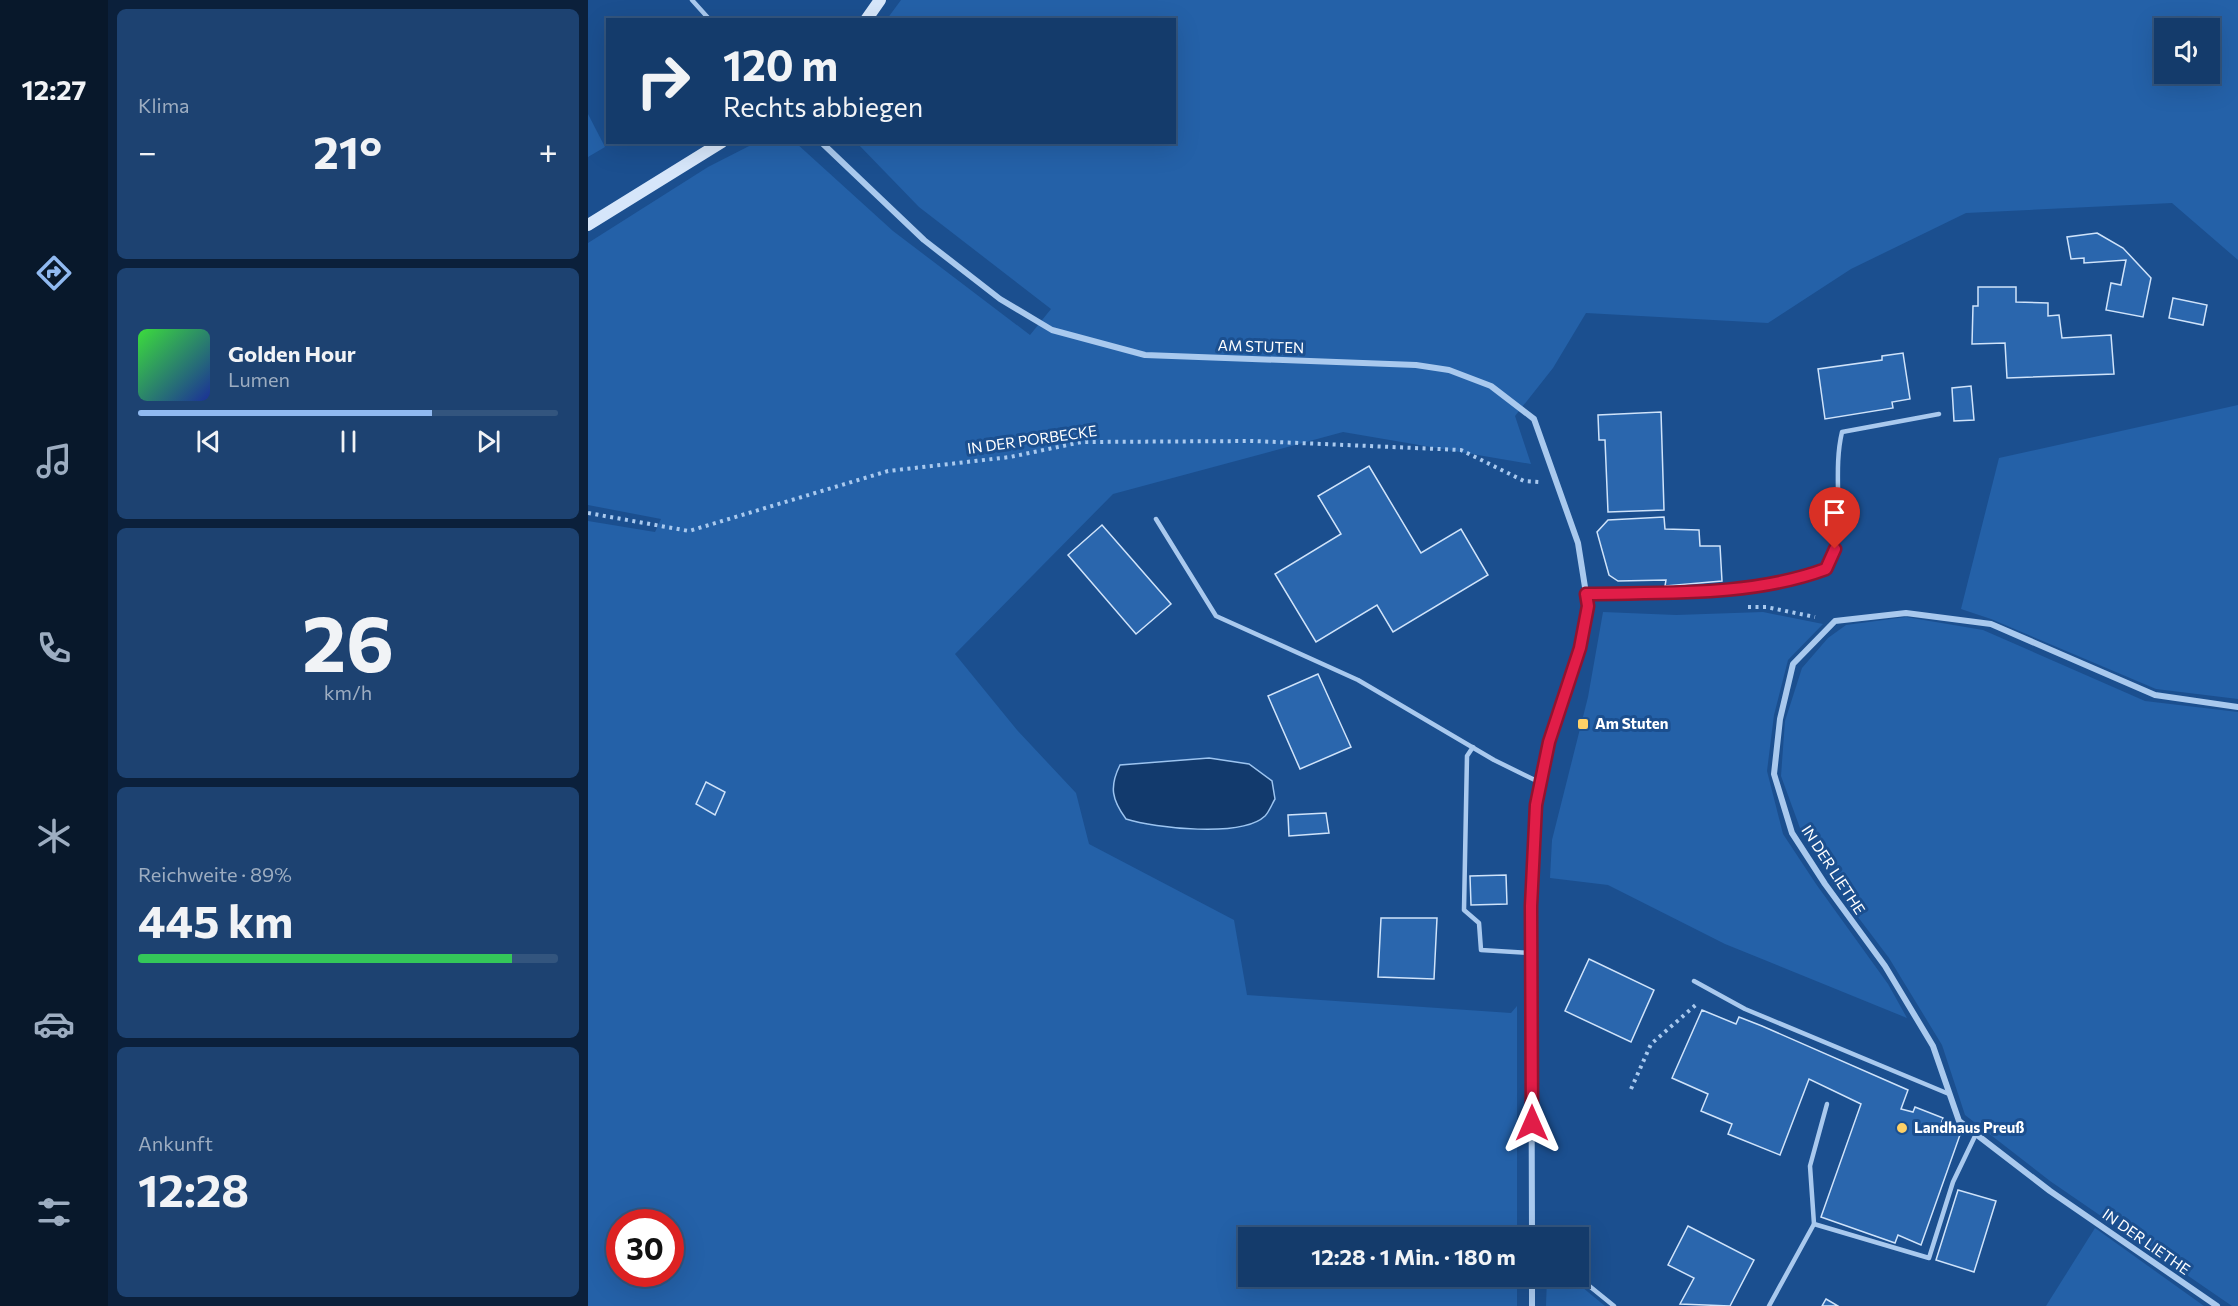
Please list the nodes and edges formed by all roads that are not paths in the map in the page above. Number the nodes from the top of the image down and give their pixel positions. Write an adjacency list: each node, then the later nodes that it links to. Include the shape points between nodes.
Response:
1 (692, 0): 3 (lane)
2 (880, 0): 4 (street)
3 (708, 18)
4 (867, 18)
5 (719, 144): 7 (street)
6 (823, 144): 10 (street, AM STUTEN, via 924,240 1000,299 1052,330 1145,355 1416,365 1449,370 1491,386 1534,419 1578,543)
7 (588, 225)
8 (1939, 414): 10 (lane, via 1842,432 1837,454 1839,520 1835,549 1826,569 1799,579 1740,587)
9 (1156, 519): 12 (lane, via 1216,616 1333,667)
10 (1586, 594): 13 (street, AM STUTEN, via 1588,606 1580,648 1549,742)
11 (2238, 707): 16 (street, IN DER LIETHE, via 2155,695 1991,624 1906,614 1835,621 1793,664 1780,719 1774,774 1792,833 1903,996 1933,1046)
12 (1473, 747): 13 (lane); 14 (lane, via 1467,756 1464,910 1479,922 1481,950)
13 (1541, 783): 14 (street, AM STUTEN, via 1535,828)
14 (1531, 953): 20 (street, AM STUTEN)
15 (1694, 981): 16 (lane, via 1755,1013)
16 (1949, 1094): 18 (street, IN DER LIETHE, via 1959,1120)
17 (1827, 1104): 19 (lane, via 1810,1166)
18 (1976, 1134): 19 (lane, via 1953,1182 1929,1258); 26 (street, IN DER LIETHE, via 2050,1191)
19 (1814, 1224): 25 (lane)
20 (1532, 1227)
21 (1589, 1285): 24 (lane)
22 (1532, 1287): 23 (street)
23 (1532, 1306)
24 (1614, 1306)
25 (1769, 1306)
26 (2217, 1306)

